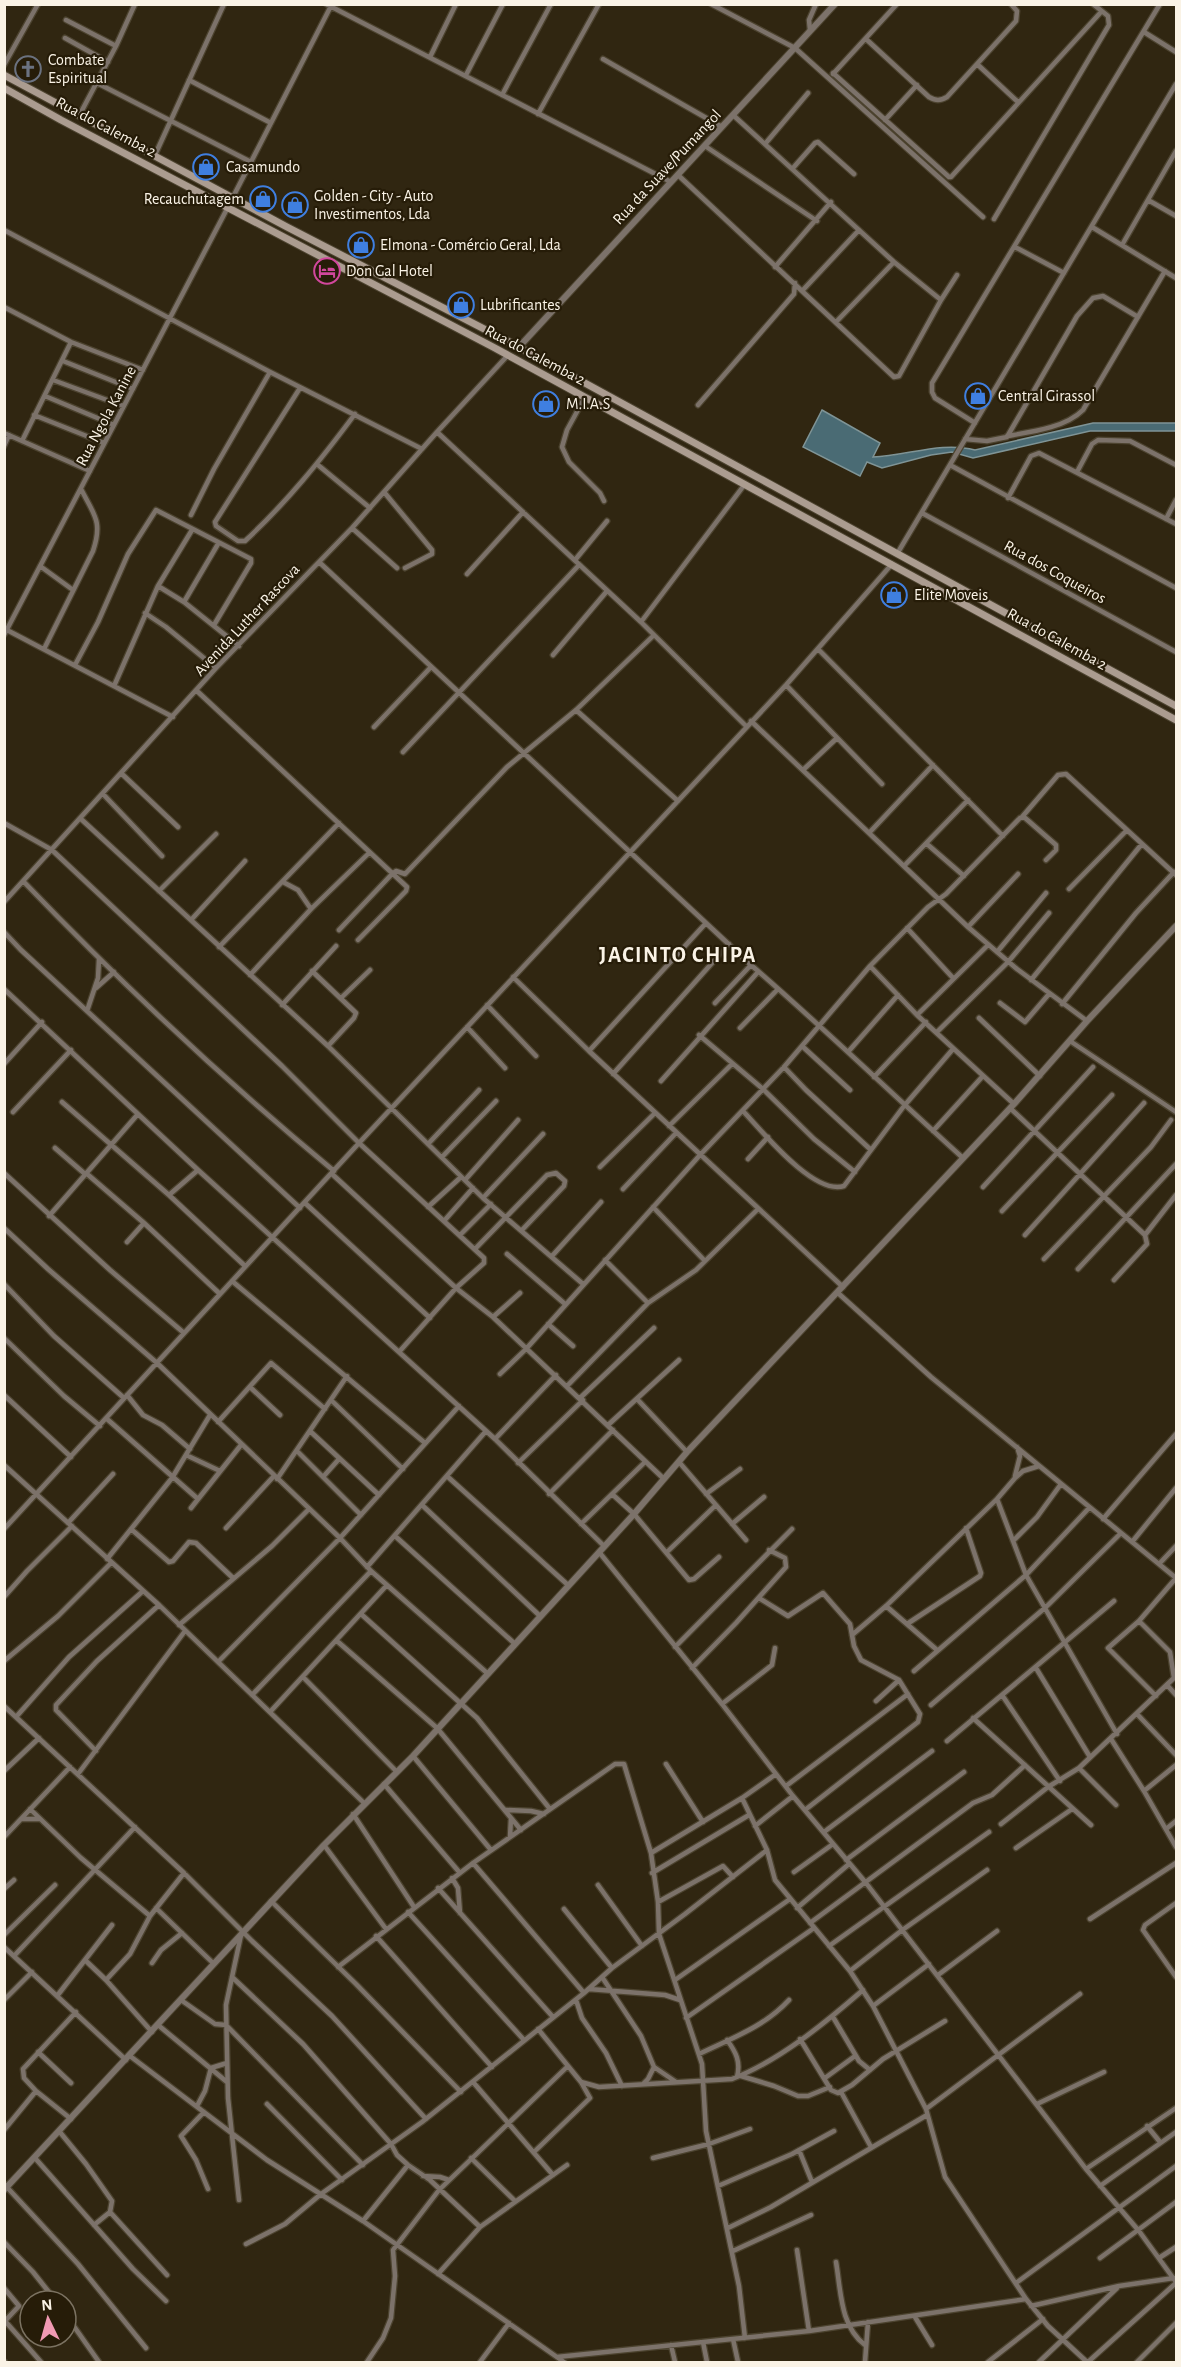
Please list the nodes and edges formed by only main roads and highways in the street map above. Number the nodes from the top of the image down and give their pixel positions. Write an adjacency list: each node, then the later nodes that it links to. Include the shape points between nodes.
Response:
1 (4, 75): 3 (main road, Rua do Calemba 2, via 519,347)
2 (4, 88): 4 (main road, Rua do Calemba 2, via 585,397)
3 (1176, 706)
4 (1176, 720)

